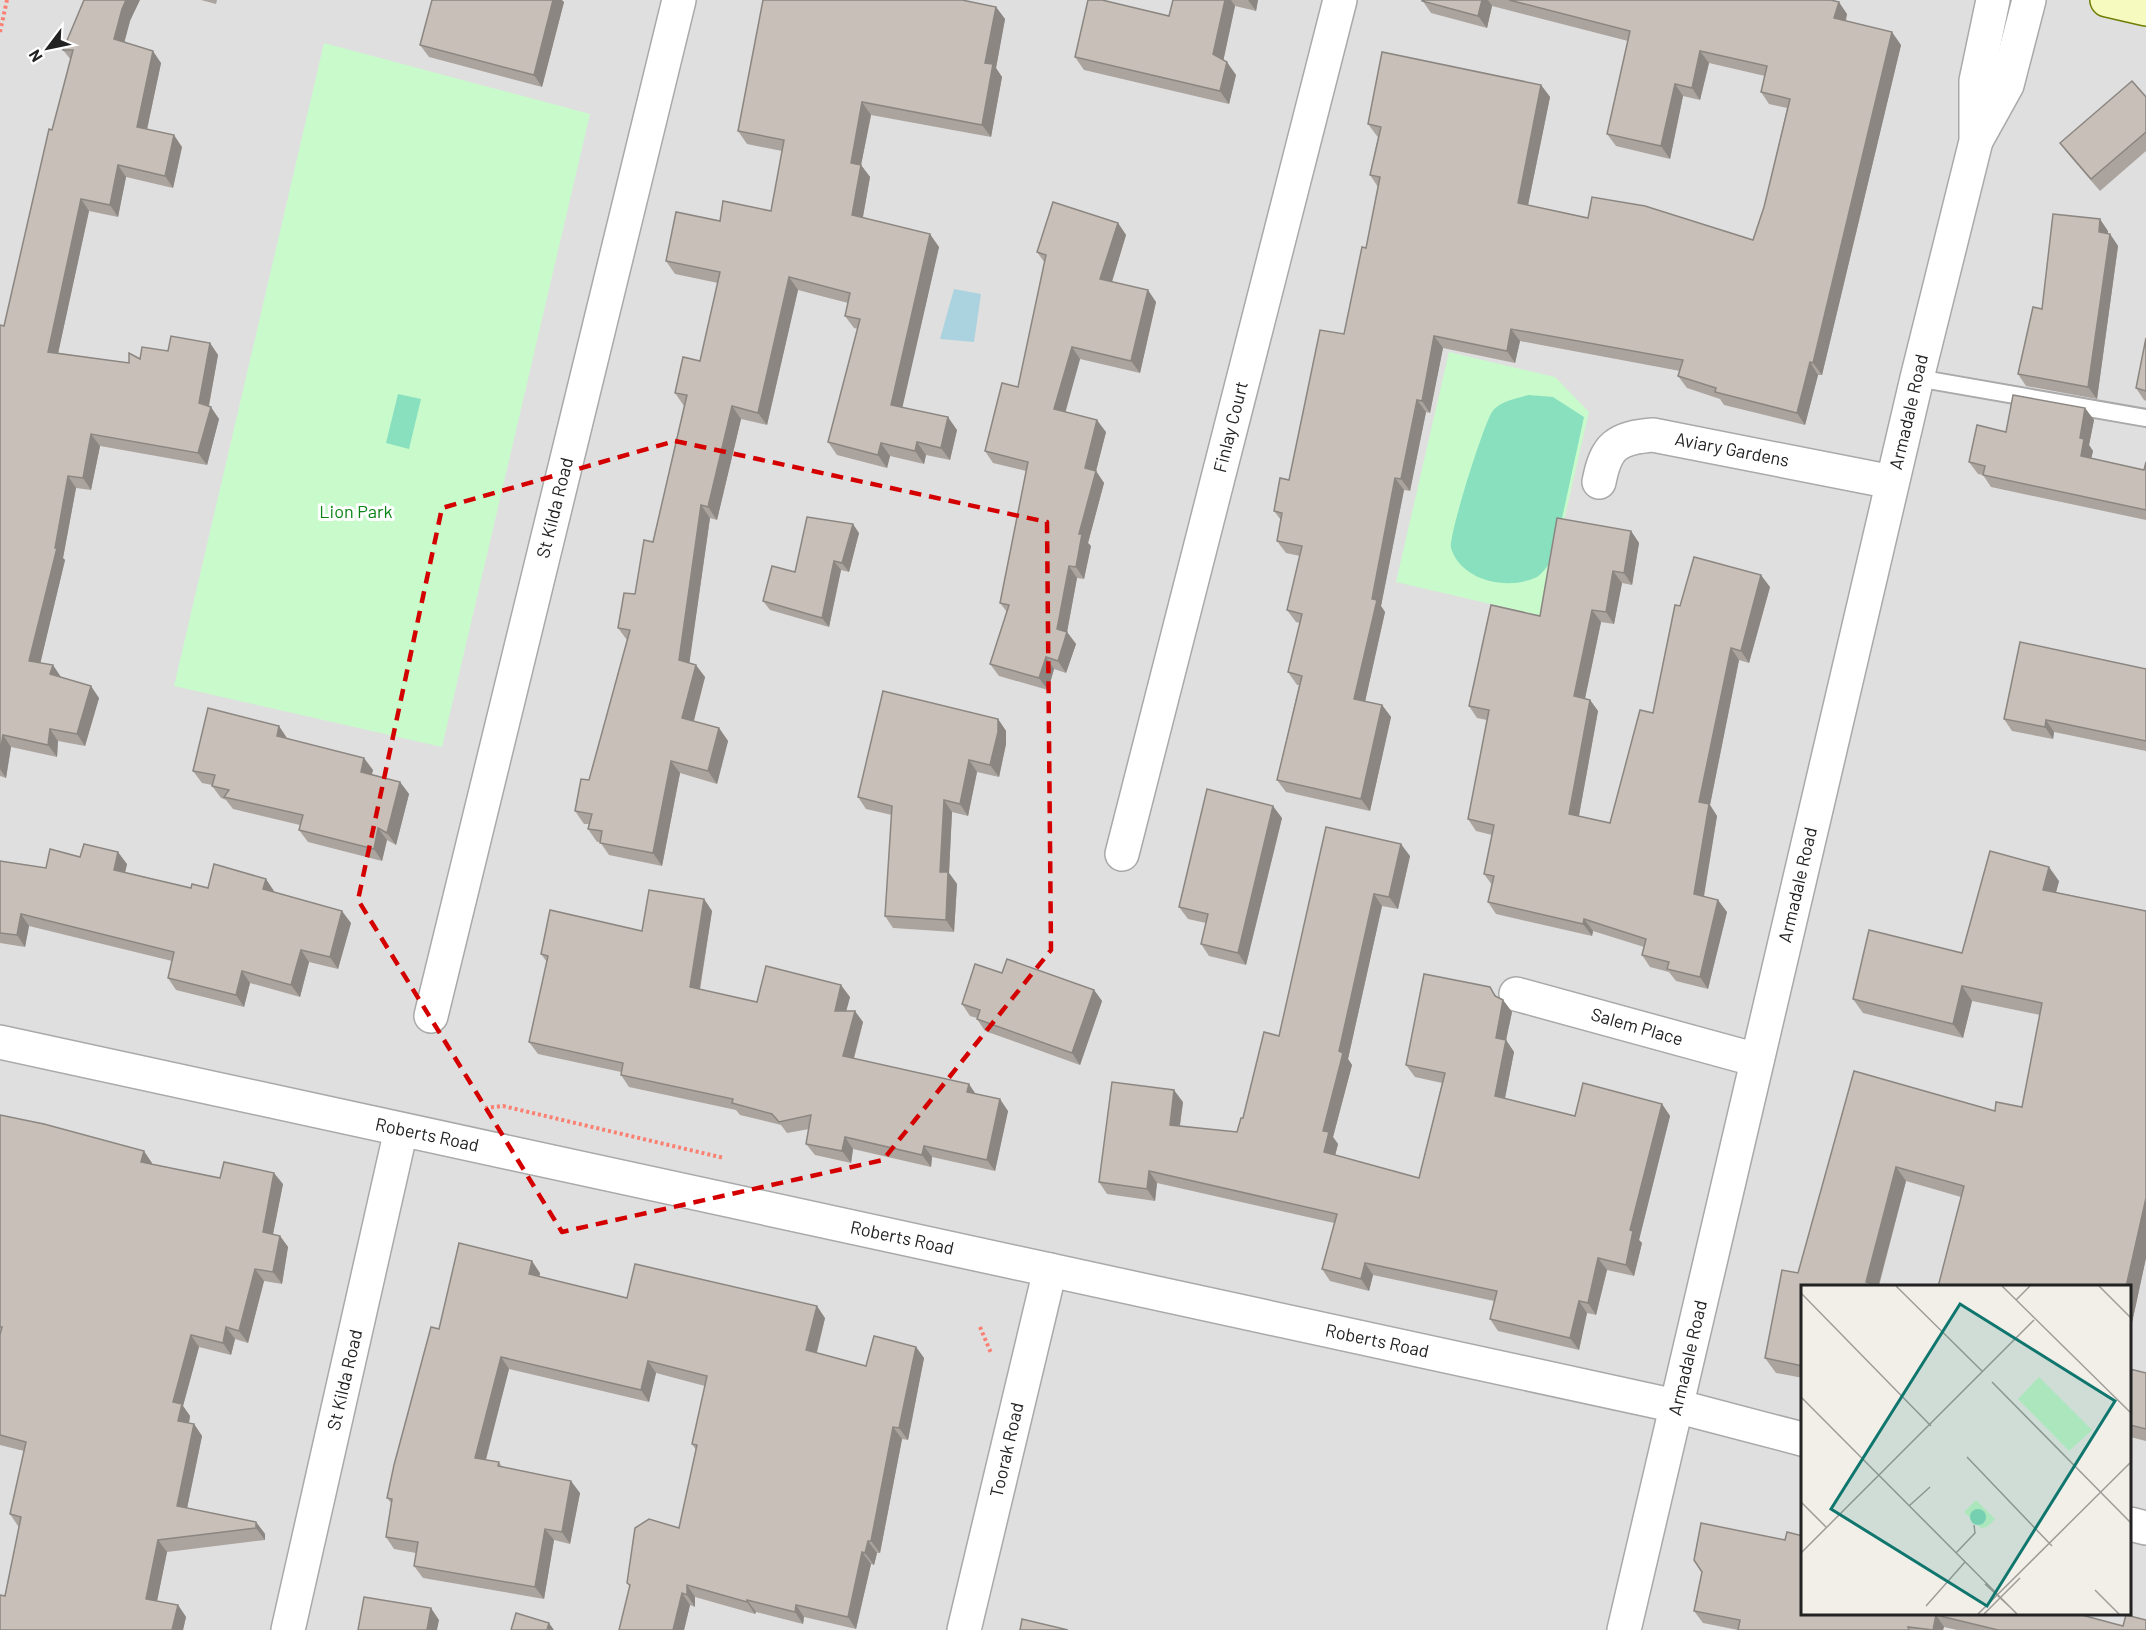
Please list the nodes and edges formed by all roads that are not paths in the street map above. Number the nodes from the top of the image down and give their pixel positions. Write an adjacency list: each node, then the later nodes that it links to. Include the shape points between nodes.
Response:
1 (679, 0): 14 (street, St Kilda Road)
2 (1340, 0): 12 (street, Finlay Court)
3 (1993, 0): 7 (street, Armadale Road, via 1976,81)
4 (2029, 0): 7 (street, Armadale Road, via 2007,86)
5 (2107, 0): 6 (main road)
6 (2146, 9)
7 (1976, 141): 8 (street, Armadale Road)
8 (1917, 378): 9 (lane); 11 (street, Armadale Road)
9 (2146, 418)
10 (1599, 482): 11 (street, Aviary Gardens, via 1604,459 1614,445 1630,436 1653,435)
11 (1892, 482): 16 (street, Armadale Road)
12 (1122, 854)
13 (1516, 994): 16 (street, Salem Place)
14 (431, 1016)
15 (0, 1042): 17 (street, Roberts Road)
16 (1757, 1060): 19 (street, Armadale Road)
17 (401, 1130): 18 (street, Roberts Road); 23 (street, St Kilda Road)
18 (1050, 1270): 19 (street, Roberts Road); 24 (street, Toorak Road)
19 (1676, 1406): 20 (street, Roberts Road); 25 (street, Armadale Road)
20 (1801, 1438)
21 (2131, 1524): 22 (street)
22 (2146, 1528)
23 (288, 1630)
24 (964, 1630)
25 (1624, 1630)

